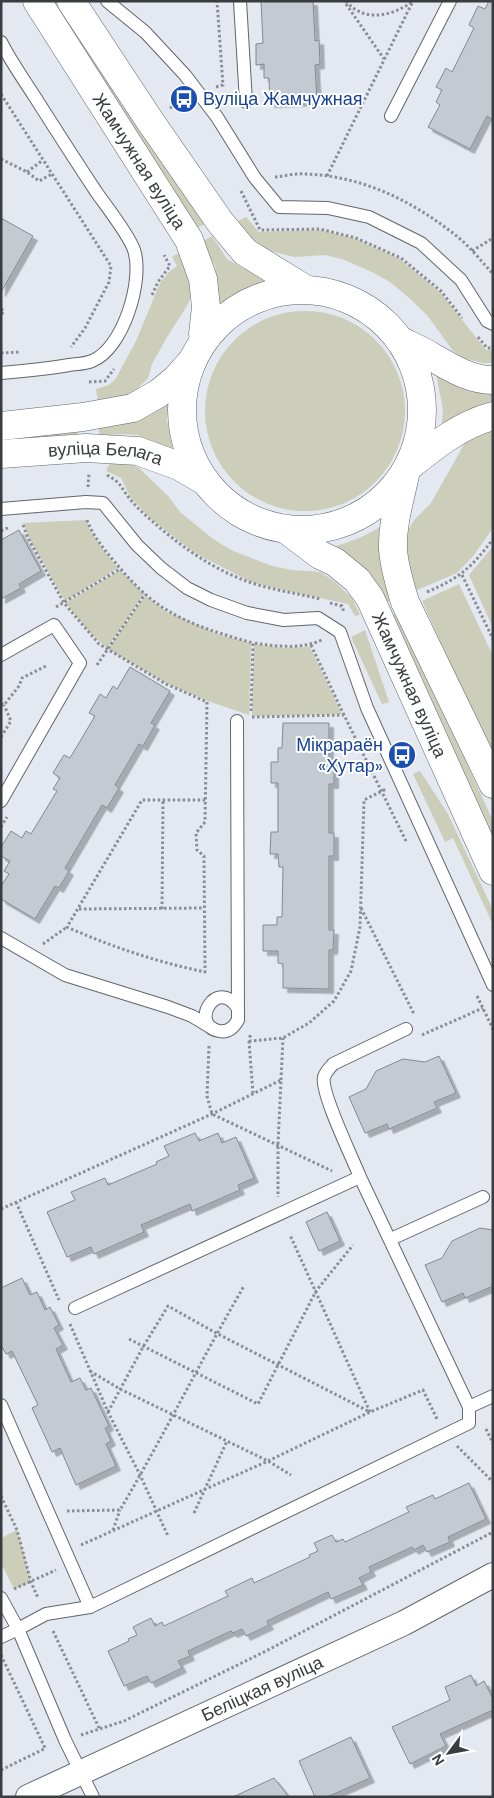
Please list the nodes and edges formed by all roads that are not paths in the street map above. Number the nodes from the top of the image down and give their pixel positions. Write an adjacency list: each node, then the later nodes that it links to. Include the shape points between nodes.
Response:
1 (38, 1): 11 (main road, Жамчужная вуліца, via 188,240 203,279 206,307)
2 (71, 1): 9 (main road, Жамчужная вуліца, via 220,222 245,252)
3 (107, 1): 10 (lane, via 144,32 185,75 217,117 255,178 279,207 328,208 369,217 420,243 461,280 487,321)
4 (240, 1): 7 (lane)
5 (450, 1): 8 (lane)
6 (1, 42): 14 (lane, via 121,229 134,250 136,260 136,283 130,306 119,333 106,352 92,361)
7 (246, 102)
8 (391, 116)
9 (305, 289): 11 (main road, via 260,298 236,310); 12 (main road, via 332,294 367,309)
10 (493, 324)
11 (203, 334): 13 (main road)
12 (399, 340): 15 (main road, via 475,379); 19 (main road, via 415,369 421,389 421,431)
13 (191, 362): 17 (main road, вуліца Белага, via 176,379 133,408); 20 (main road, via 184,389 184,433 190,454)
14 (1, 374)
15 (493, 380)
16 (493, 416): 19 (main road, via 480,419 437,444)
17 (1, 426)
18 (1, 454): 20 (main road, вуліца Белага, via 86,448 138,451 179,466)
19 (407, 470): 22 (main road, via 368,512 350,521 307,532); 25 (main road, Жамчужная вуліца, via 393,548 398,579 405,602)
20 (205, 480): 22 (main road, via 216,495 237,512 261,524)
21 (1, 509): 30 (lane, via 103,503 137,545 187,588 247,613 284,620 318,618 340,632 367,708)
22 (287, 530): 28 (main road, Жамчужная вуліца, via 357,580 370,598)
23 (1, 655): 27 (lane, via 54,625 80,663)
24 (236, 721): 31 (lane)
25 (486, 753): 26 (main road, Жамчужная вуліца)
26 (493, 784)
27 (1, 801)
28 (493, 872)
29 (1, 938): 33 (lane, via 65,975 192,1016)
30 (493, 985)
31 (237, 1007): 33 (lane, via 238,1020 233,1027); 33 (lane, via 230,999 210,1003 206,1019)
32 (406, 1029): 34 (lane, via 333,1064 324,1078 326,1093)
33 (211, 1035)
34 (360, 1176): 36 (lane); 37 (lane)
35 (483, 1197): 36 (lane)
36 (391, 1239): 40 (lane)
37 (75, 1308)
38 (493, 1396): 40 (lane)
39 (1, 1405): 43 (lane)
40 (469, 1407): 43 (lane, via 469,1423)
41 (493, 1576): 46 (street, Беліцкая вуліца, via 404,1623)
42 (1, 1598): 44 (lane)
43 (90, 1607): 44 (lane, via 46,1614)
44 (18, 1629): 45 (lane); 46 (lane)
45 (1, 1637)
46 (81, 1771): 47 (street, Беліцкая вуліца); 48 (lane)
47 (28, 1797)
48 (93, 1797)

